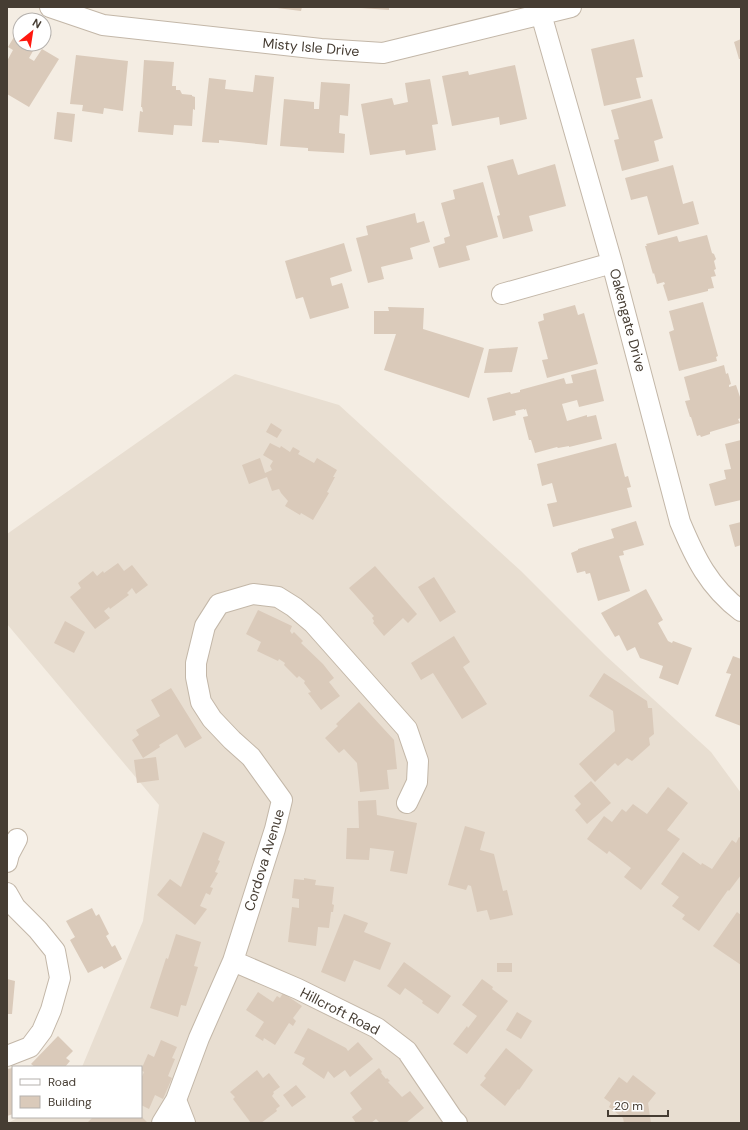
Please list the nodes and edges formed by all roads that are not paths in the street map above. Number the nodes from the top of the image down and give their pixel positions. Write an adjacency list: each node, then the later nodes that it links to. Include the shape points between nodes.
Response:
1 (50, 7): 3 (street, Misty Isle Drive, via 103,25 383,53)
2 (571, 7): 3 (street, Misty Isle Drive)
3 (541, 14): 4 (street, Oakengate Drive)
4 (612, 263): 5 (street); 6 (street, Oakengate Drive, via 680,522 698,562 728,602)
5 (502, 294)
6 (741, 611)
7 (407, 803): 11 (street, Cordova Avenue, via 417,782 418,761 407,729 313,623 294,606 278,597 253,594 219,604 205,626 196,662 201,702 212,719 251,757 282,800)
8 (17, 839): 9 (street)
9 (7, 862)
10 (7, 893): 12 (street, via 15,907 55,950 60,978 42,1030 30,1047)
11 (233, 960): 13 (street, Cordova Avenue, via 199,1038); 16 (street, Hillcroft Road, via 377,1028 407,1052)
12 (7, 1056)
13 (176, 1100): 14 (street, Cordova Avenue); 15 (street)
14 (162, 1123)
15 (185, 1123)
16 (457, 1123)

